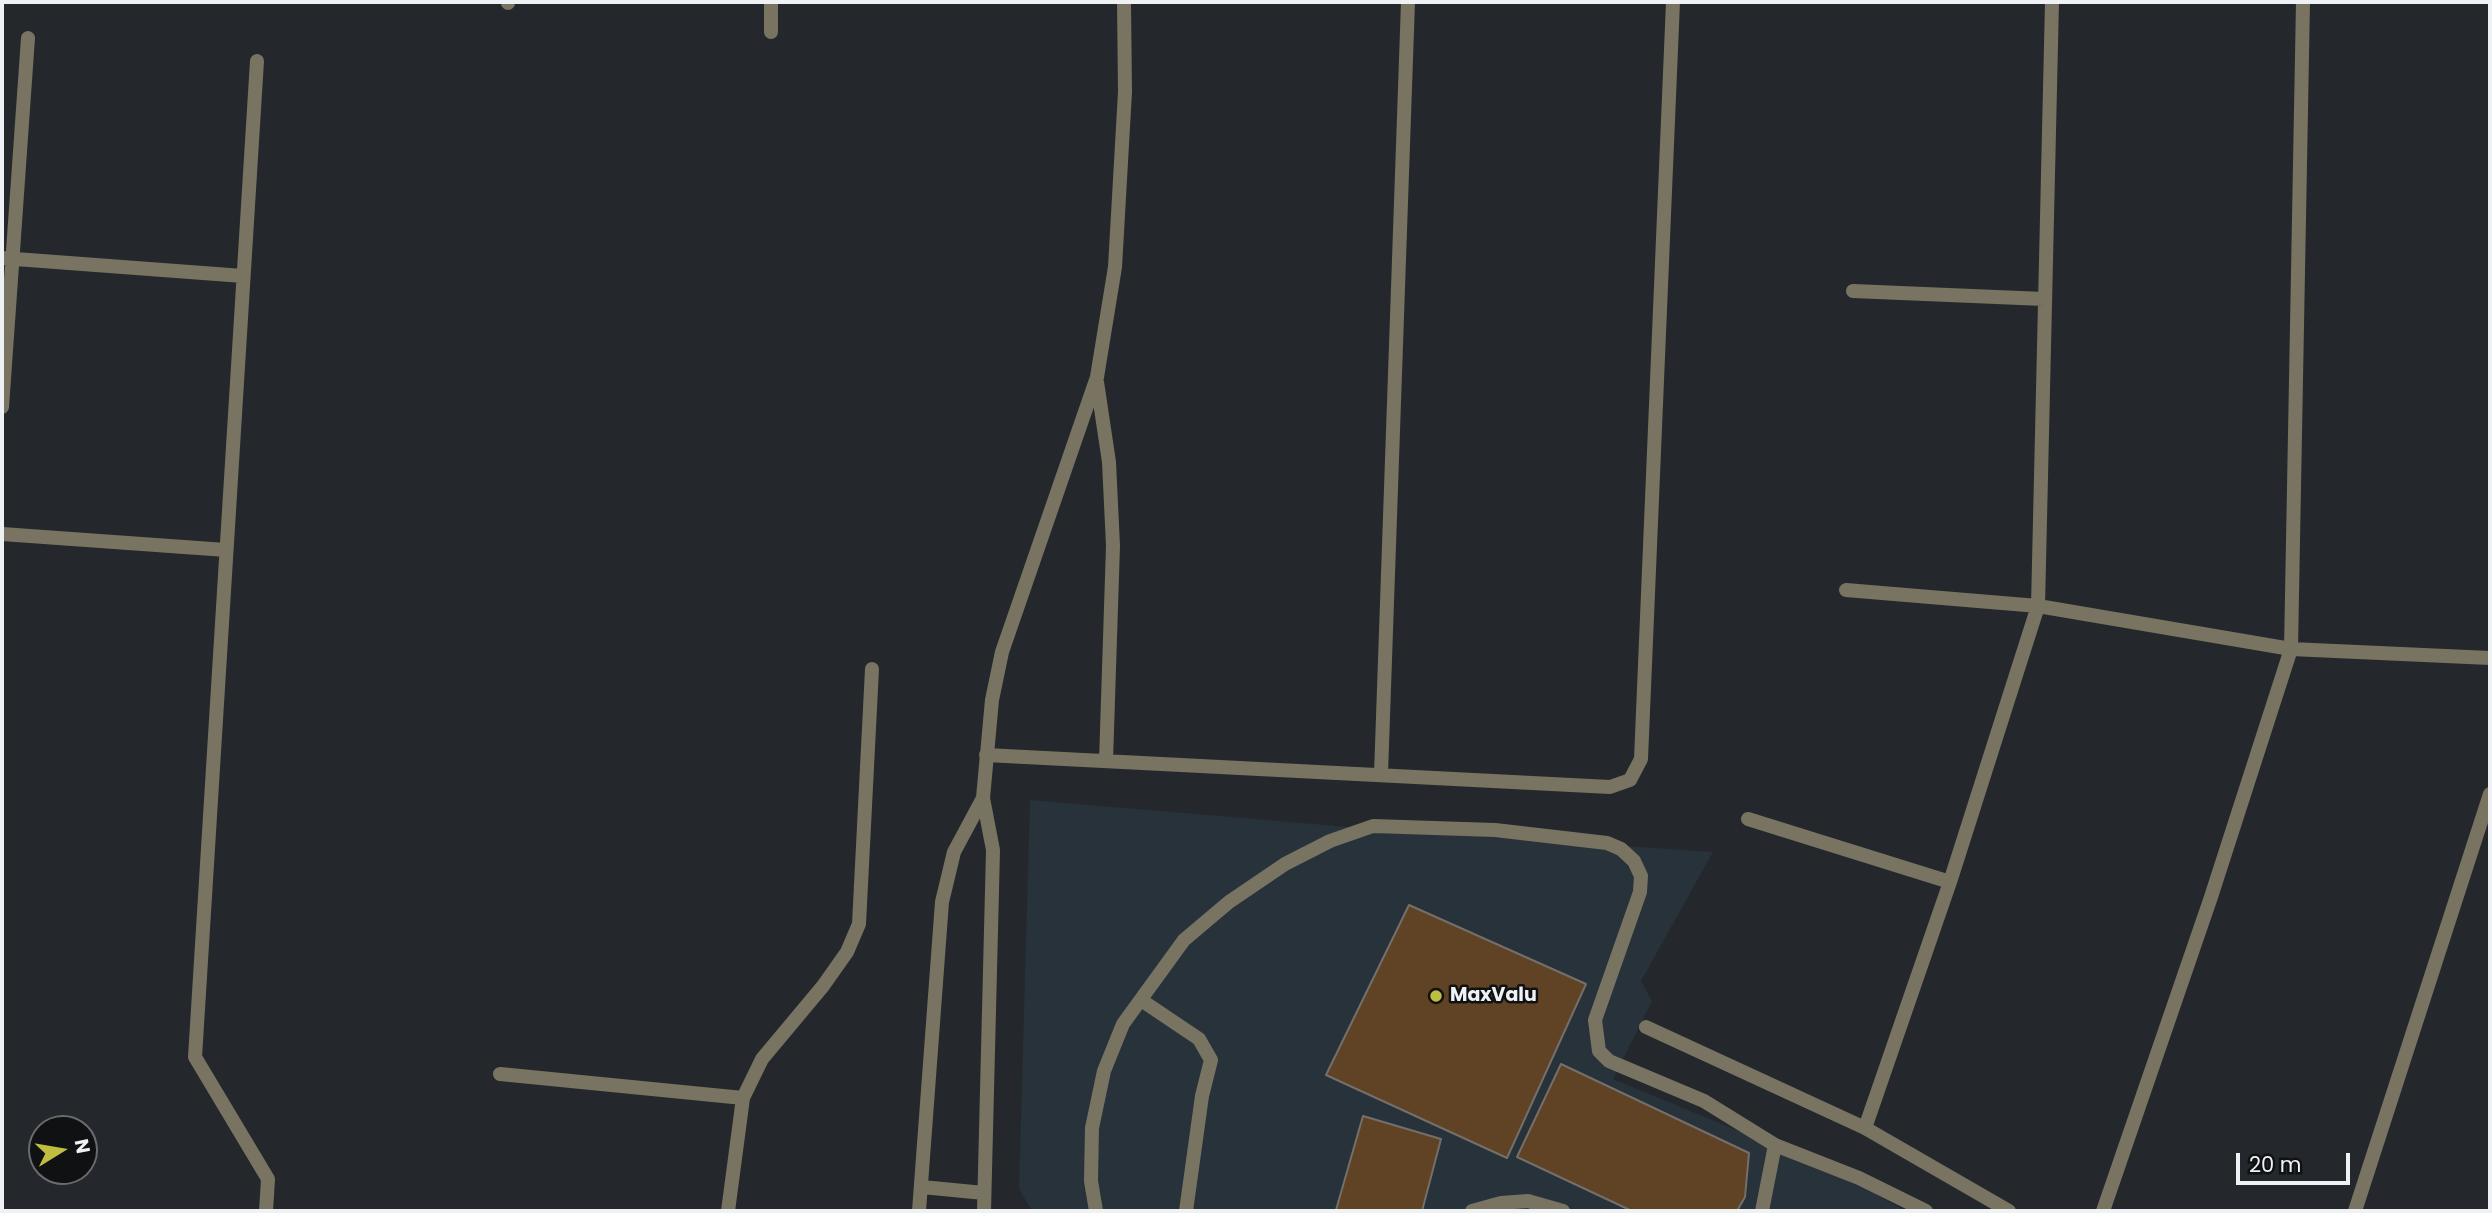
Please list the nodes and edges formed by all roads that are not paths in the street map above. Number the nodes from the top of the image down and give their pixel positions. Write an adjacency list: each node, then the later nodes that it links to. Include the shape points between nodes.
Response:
1 (771, 2): 7 (street)
2 (1124, 2): 14 (street, via 1125,92 1115,267)
3 (1408, 2): 25 (street)
4 (1673, 2): 25 (street, via 1637,771 1630,780 1610,787)
5 (2052, 2): 13 (street)
6 (2303, 2): 20 (street)
7 (771, 32)
8 (28, 38): 10 (street)
9 (257, 61): 11 (street)
10 (7, 258): 11 (street); 15 (street)
11 (243, 276): 17 (street)
12 (1853, 292): 13 (street)
13 (2043, 299): 19 (street)
14 (1097, 377): 23 (street, via 1002,652); 24 (street, via 1109,462 1113,546)
15 (2, 407)
16 (2, 534): 17 (street)
17 (226, 550): 38 (street, via 195,1057 268,1179)
18 (1846, 590): 19 (street)
19 (2038, 606): 20 (street); 29 (street)
20 (2291, 649): 21 (street); 49 (street)
21 (2490, 658)
22 (872, 668): 33 (street, via 859,924 847,952 823,986 762,1059)
23 (986, 755): 24 (street); 27 (street)
24 (1106, 761): 25 (street)
25 (1381, 774)
26 (2490, 794): 50 (street)
27 (983, 798): 36 (street, via 954,852 942,902); 37 (street, via 993,850)
28 (1748, 819): 29 (street)
29 (1950, 882): 34 (street)
30 (1141, 1000): 35 (street, via 1184,940 1229,902 1285,864 1373,826 1495,830 1607,843 1634,861 1641,876 1629,929 1595,1020 1599,1052 1609,1061 1704,1101); 42 (street, via 1123,1024 1099,1094 1092,1128 1091,1181); 43 (street, via 1199,1039 1212,1059)
31 (1646, 1027): 34 (street)
32 (500, 1074): 33 (street)
33 (743, 1098): 39 (street)
34 (1866, 1128): 48 (street)
35 (1775, 1146): 46 (street); 47 (street, via 1859,1178)
36 (922, 1187): 37 (street); 40 (street)
37 (984, 1193): 41 (street)
38 (266, 1211)
39 (728, 1211)
40 (919, 1211)
41 (984, 1211)
42 (1096, 1211)
43 (1186, 1211)
44 (1472, 1211): 45 (street, via 1528,1201)
45 (1563, 1211)
46 (1762, 1211)
47 (1926, 1211)
48 (2008, 1211)
49 (2103, 1211)
50 (2355, 1211)

